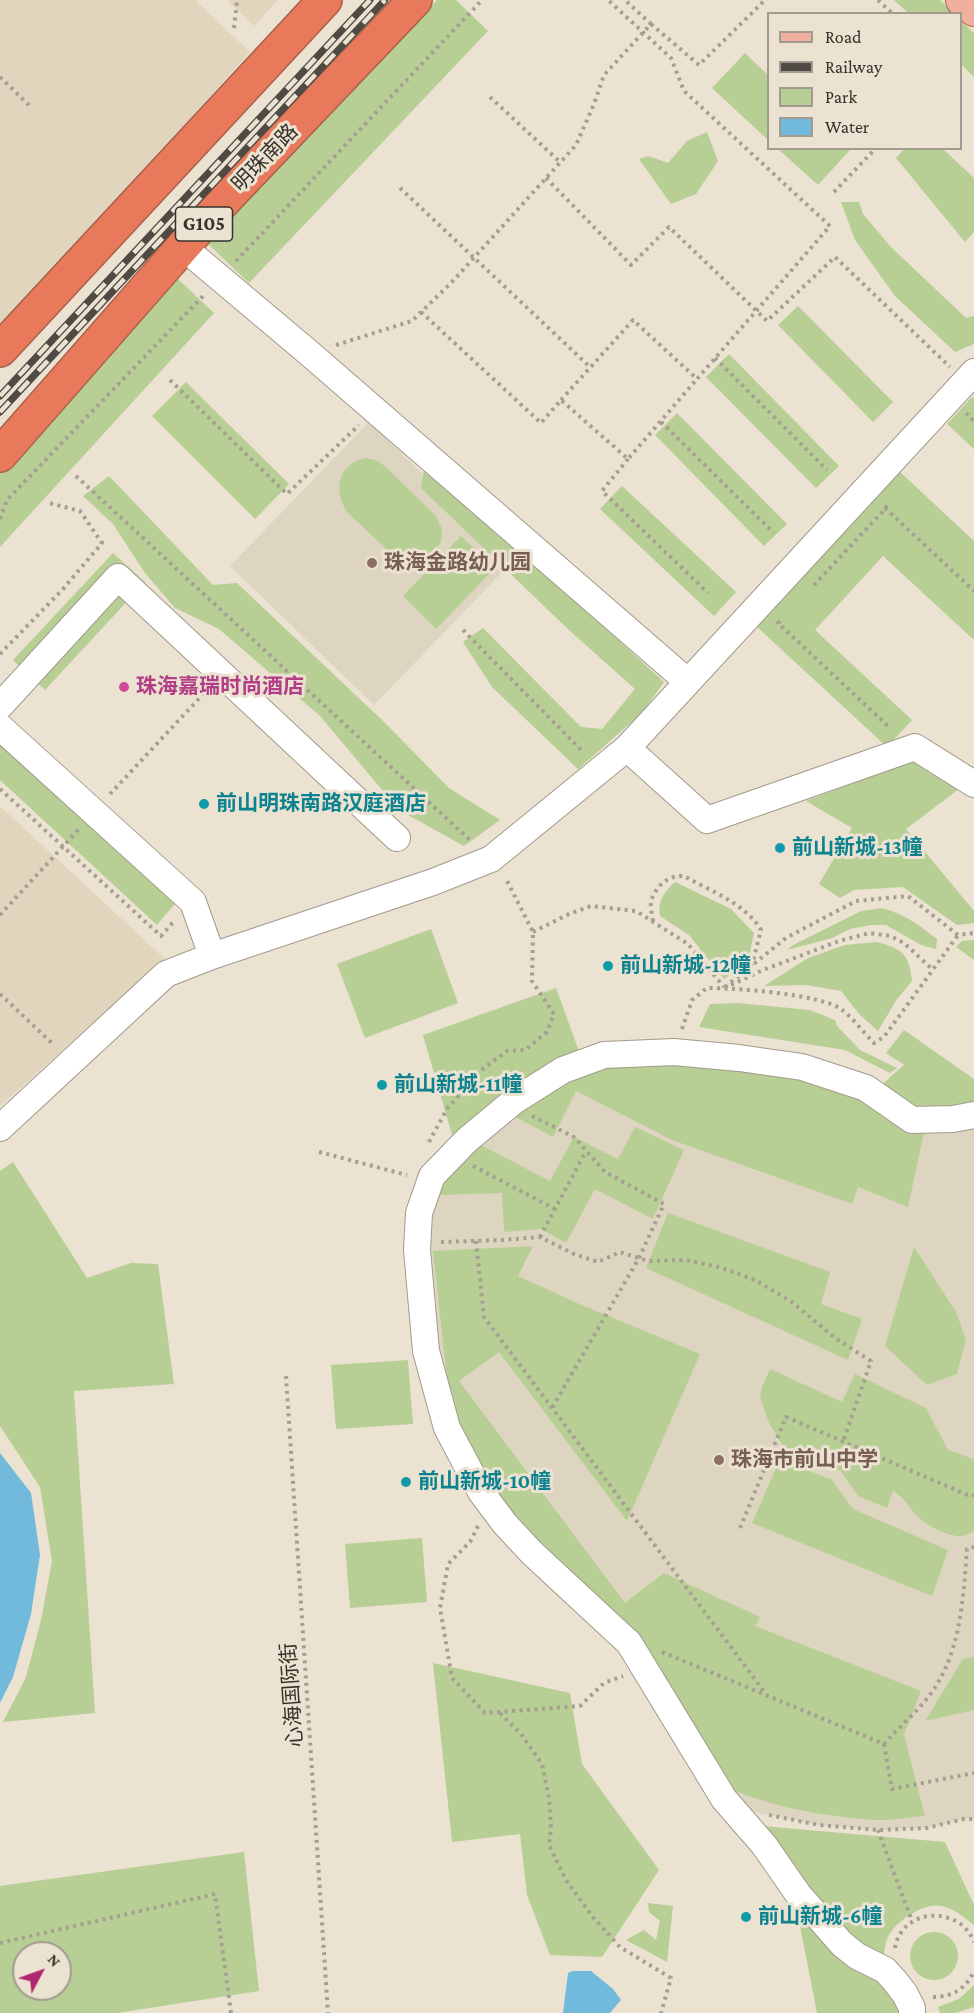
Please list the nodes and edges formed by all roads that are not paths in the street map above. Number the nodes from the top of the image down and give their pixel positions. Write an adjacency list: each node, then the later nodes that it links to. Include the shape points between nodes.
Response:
1 (325, 0): 6 (highway)
2 (415, 0): 5 (highway, 明珠南路 / G105)
3 (962, 0): 4 (main road)
4 (974, 10)
5 (183, 247): 8 (highway, 明珠南路 / G105); 9 (street)
6 (0, 350)
7 (969, 388): 9 (street, via 865,490)
8 (0, 455)
9 (688, 682): 12 (street)
10 (0, 706): 14 (street, via 118,577)
11 (0, 728): 15 (street, via 193,902)
12 (627, 748): 13 (street, via 707,820 915,747); 15 (street, via 497,866 433,882)
13 (974, 784)
14 (397, 838)
15 (212, 956): 17 (street, via 166,974)
16 (974, 1116): 18 (street, via 912,1120 866,1088 802,1067 674,1052 604,1055 563,1070 514,1101 467,1140 432,1176 419,1213 417,1250 426,1351 447,1428 481,1492 532,1553 629,1643 724,1799 765,1845 798,1894 842,1944 885,1970 912,2008)
17 (0, 1128)
18 (921, 2005)

